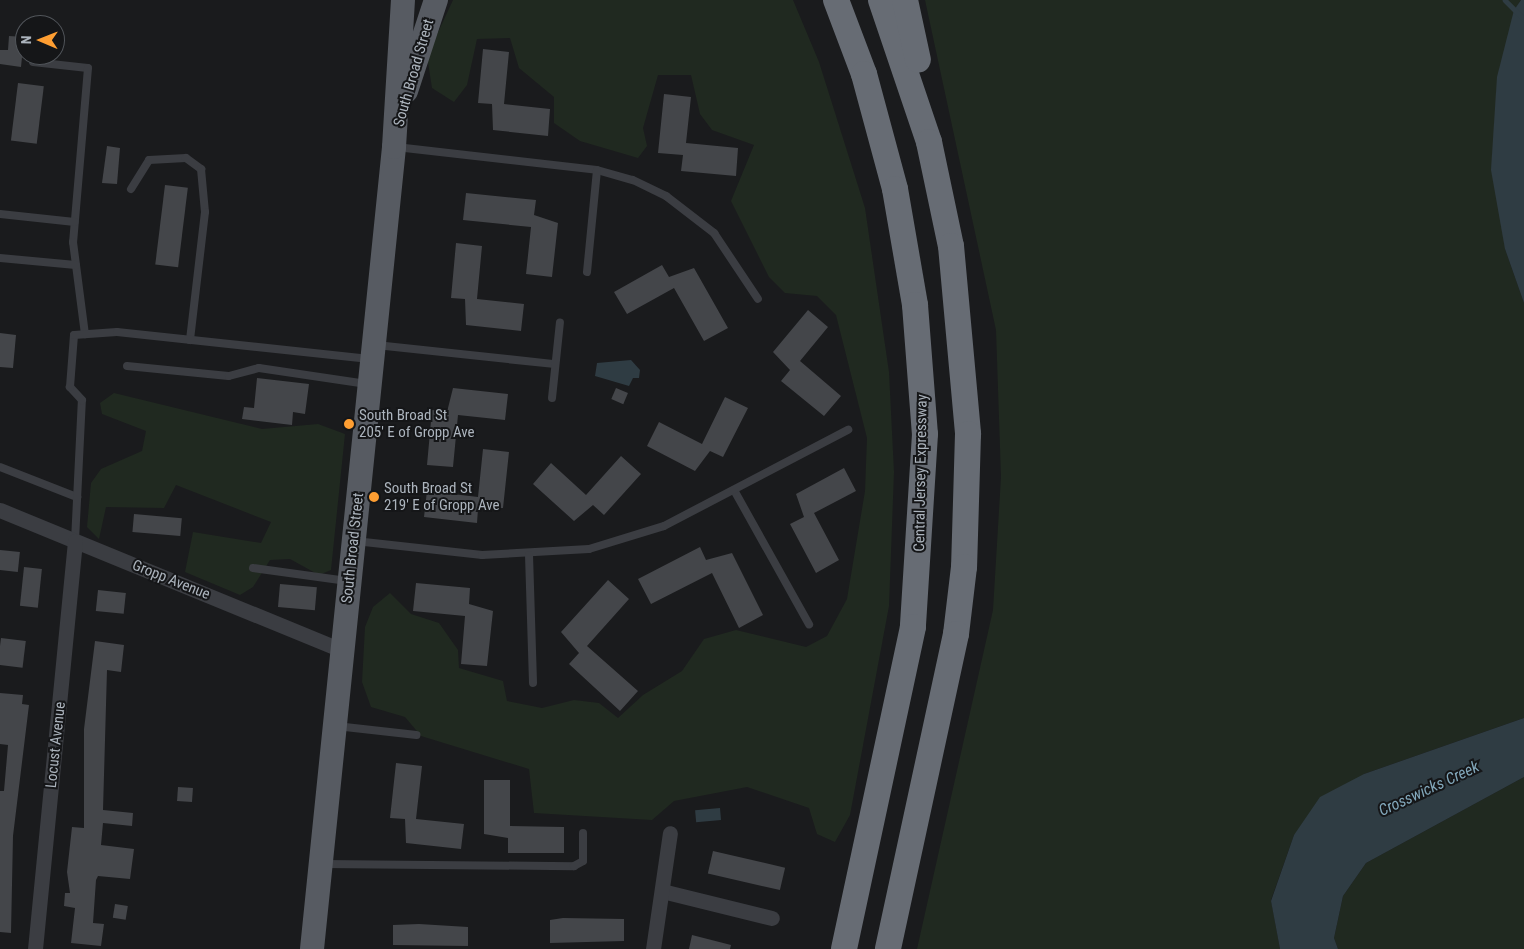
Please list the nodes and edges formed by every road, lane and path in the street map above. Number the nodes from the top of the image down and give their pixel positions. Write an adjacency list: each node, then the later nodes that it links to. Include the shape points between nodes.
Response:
1 (403, 0): 9 (main road, South Broad Street)
2 (436, 0): 9 (main road, South Broad Street, via 408,81)
3 (822, 0): 12 (highway)
4 (836, 0): 12 (highway, Central Jersey Expressway, via 864,74)
5 (881, 0): 8 (highway)
6 (905, 0): 8 (highway, via 921,74)
7 (60, 65): 14 (lane, via 88,68)
8 (928, 142): 51 (highway, via 951,246 965,367 968,501 957,624 945,700)
9 (394, 147): 10 (lane); 22 (main road, South Broad Street)
10 (597, 170): 17 (lane); 18 (lane, via 633,180 691,213 732,256)
11 (131, 189): 21 (lane, via 149,160 186,158 201,169 205,212)
12 (895, 189): 50 (highway, Central Jersey Expressway, via 922,369 921,554 903,690)
13 (0, 214): 14 (lane)
14 (75, 222): 16 (lane)
15 (0, 258): 16 (lane)
16 (76, 266): 20 (lane, via 78,305)
17 (587, 272)
18 (758, 299)
19 (560, 322): 23 (lane)
20 (85, 334): 21 (lane, via 117,332); 30 (lane, via 74,336 70,387 82,400)
21 (190, 340): 22 (lane)
22 (373, 352): 23 (lane); 25 (main road, South Broad Street)
23 (555, 364): 26 (lane)
24 (127, 366): 25 (lane, via 229,376 259,368)
25 (370, 384): 32 (main road, South Broad Street)
26 (552, 398)
27 (848, 430): 29 (lane)
28 (0, 467): 30 (lane)
29 (734, 490): 34 (lane, via 624,541); 37 (lane)
30 (77, 497): 33 (lane)
31 (0, 510): 33 (street, Gropp Avenue)
32 (353, 540): 34 (lane); 36 (main road, South Broad Street)
33 (75, 541): 38 (street, Gropp Avenue); 47 (street, Locust Avenue)
34 (529, 555): 39 (lane)
35 (252, 568): 36 (lane)
36 (349, 581): 38 (main road, South Broad Street)
37 (809, 624)
38 (342, 650): 40 (main road, South Broad Street)
39 (533, 683)
40 (334, 726): 41 (lane); 44 (main road, South Broad Street)
41 (416, 736)
42 (582, 832): 44 (lane, via 583,861 574,866)
43 (670, 833): 45 (street)
44 (321, 864): 48 (main road, South Broad Street)
45 (662, 891): 46 (street); 49 (street)
46 (772, 918)
47 (35, 949)
48 (312, 949)
49 (653, 949)
50 (844, 949)
51 (888, 949)

